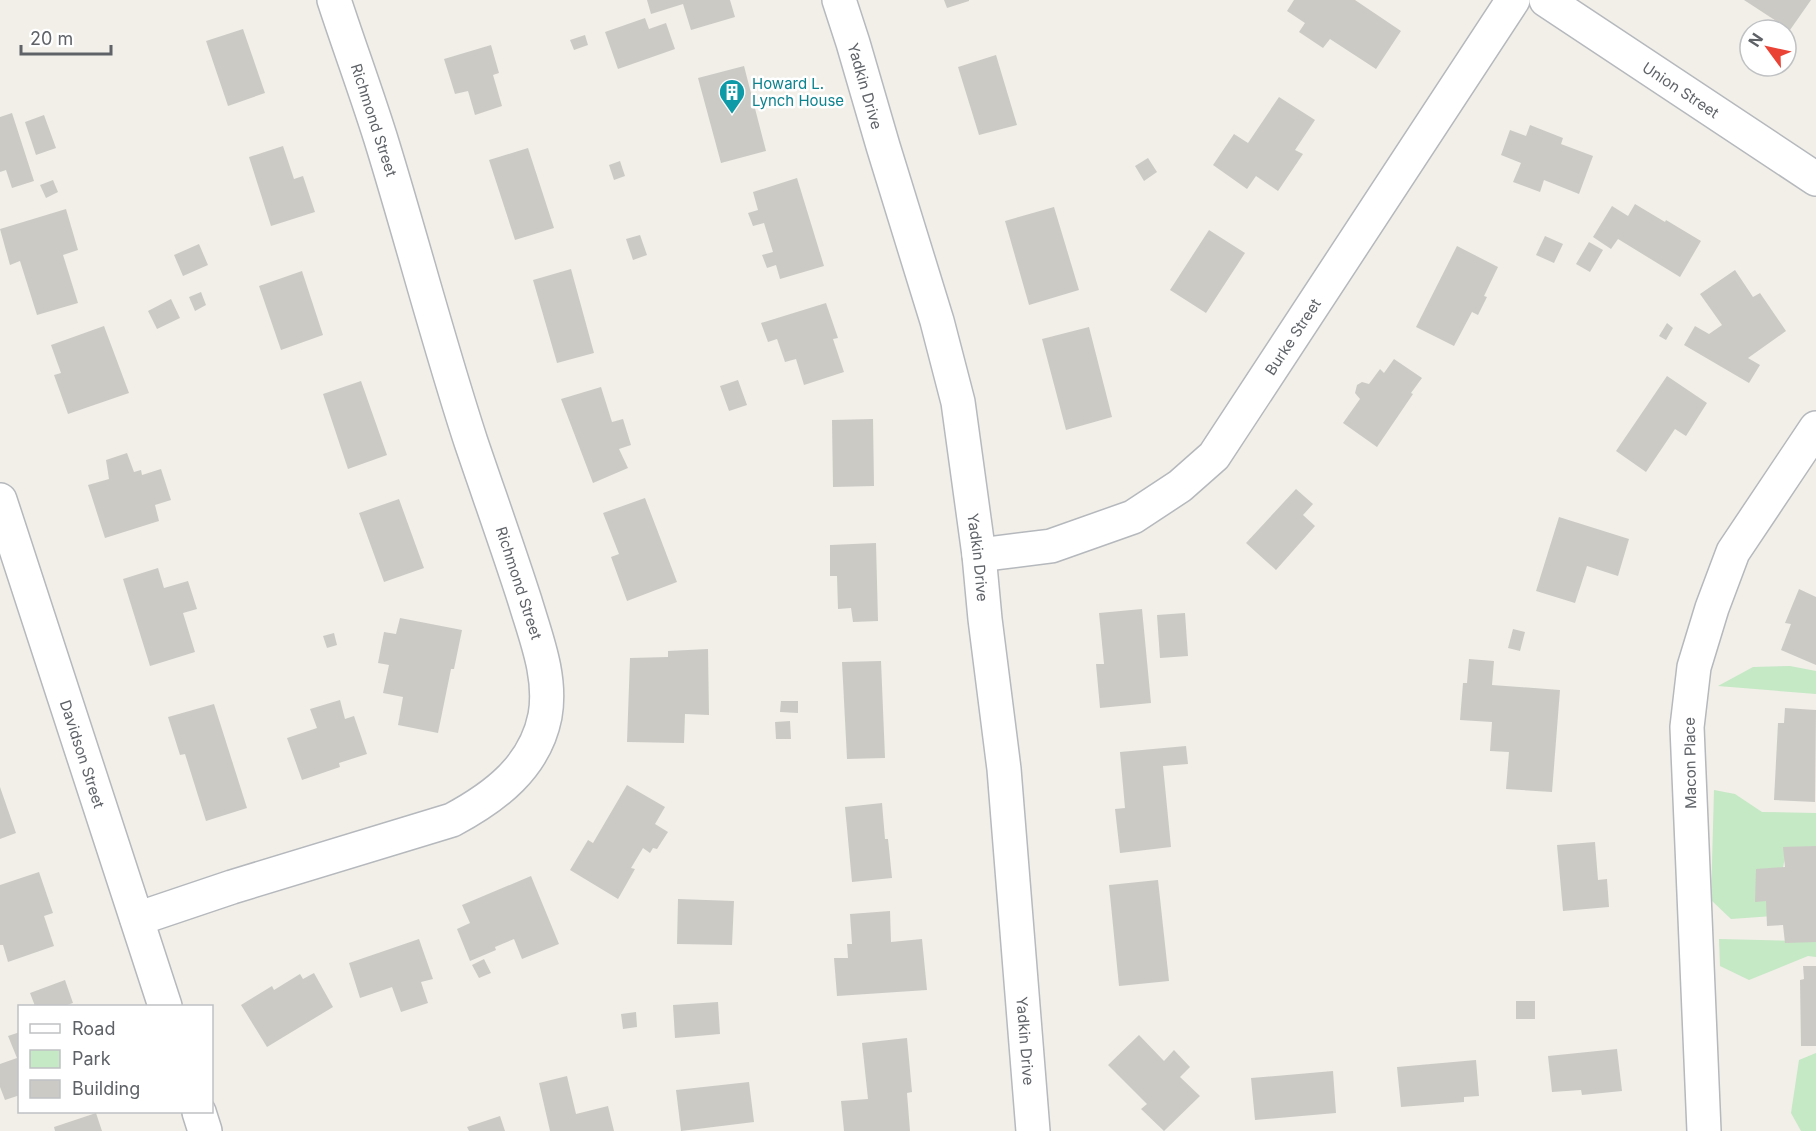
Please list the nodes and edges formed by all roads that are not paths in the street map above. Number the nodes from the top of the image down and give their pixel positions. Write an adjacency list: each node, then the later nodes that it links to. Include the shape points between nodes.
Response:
1 (334, 0): 9 (street, Richmond Street, via 540,648 547,684 545,714 540,736 506,785 452,820)
2 (838, 0): 8 (street, Yadkin Drive, via 955,390)
3 (1513, 0): 8 (street, Burke Street, via 1214,456 1180,486 1133,517 1051,546)
4 (1546, 0): 5 (street, Union Street)
5 (1816, 179)
6 (1816, 428): 14 (street, Macon Place, via 1733,552 1694,667 1688,727)
7 (0, 500): 9 (street, Davidson Street)
8 (979, 555): 13 (street, Yadkin Drive, via 1004,769)
9 (137, 919): 10 (street, Davidson Street)
10 (165, 1005)
11 (199, 1113): 12 (street)
12 (205, 1131)
13 (1033, 1131)
14 (1704, 1131)

